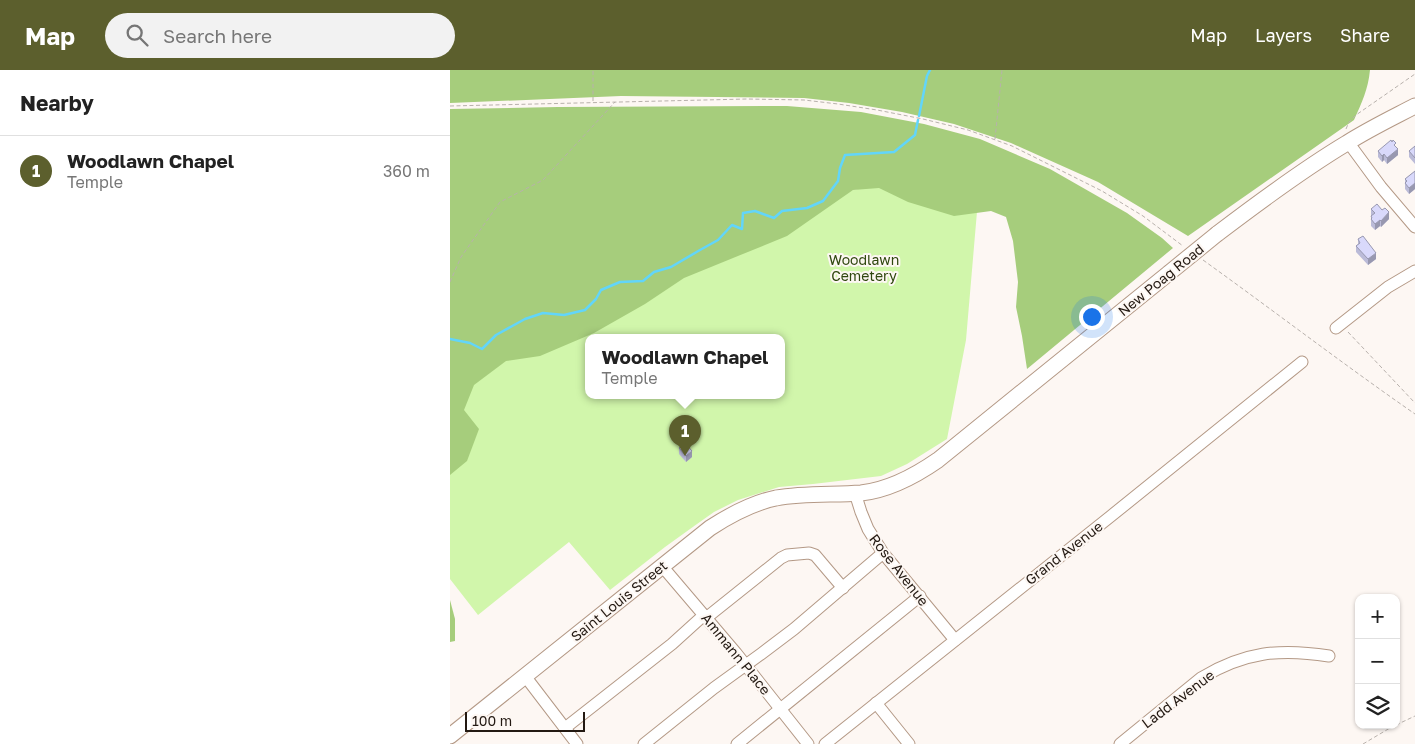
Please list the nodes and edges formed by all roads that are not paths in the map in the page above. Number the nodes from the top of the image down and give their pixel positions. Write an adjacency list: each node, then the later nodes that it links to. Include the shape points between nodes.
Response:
1 (1415, 106): 2 (main road, New Poag Road)
2 (1348, 142): 3 (street); 7 (main road, New Poag Road, bridge, via 1279,187 1217,234 928,467 880,489)
3 (1415, 227)
4 (1414, 272): 5 (street, via 1388,287)
5 (1340, 325)
6 (1302, 362): 14 (street, Grand Avenue)
7 (855, 493): 8 (main road, New Poag Road); 9 (street, Rose Avenue, via 868,529)
8 (804, 495): 10 (main road, Saint Louis Street, via 776,498 727,517)
9 (883, 553): 11 (street); 12 (street, Rose Avenue)
10 (662, 566): 13 (street, Ammann Place); 17 (main road, Saint Louis Street)
11 (844, 588): 13 (street, via 815,555 787,555); 16 (street)
12 (920, 596): 14 (street, Rose Avenue); 19 (street)
13 (705, 617): 16 (street, Ammann Place); 20 (street)
14 (955, 640): 18 (street, Grand Avenue)
15 (1329, 656): 28 (street, Ladd Avenue, via 1261,654 1232,662 1201,678)
16 (746, 664): 19 (street, Ammann Place); 23 (street)
17 (525, 676): 20 (street); 21 (main road, Saint Louis Street)
18 (876, 702): 26 (street, Grand Avenue); 27 (street)
19 (781, 710): 24 (street); 25 (street, Ammann Place)
20 (564, 728): 22 (street)
21 (450, 736)
22 (578, 744)
23 (644, 744)
24 (737, 744)
25 (808, 744)
26 (826, 744)
27 (909, 744)
28 (1120, 744)

